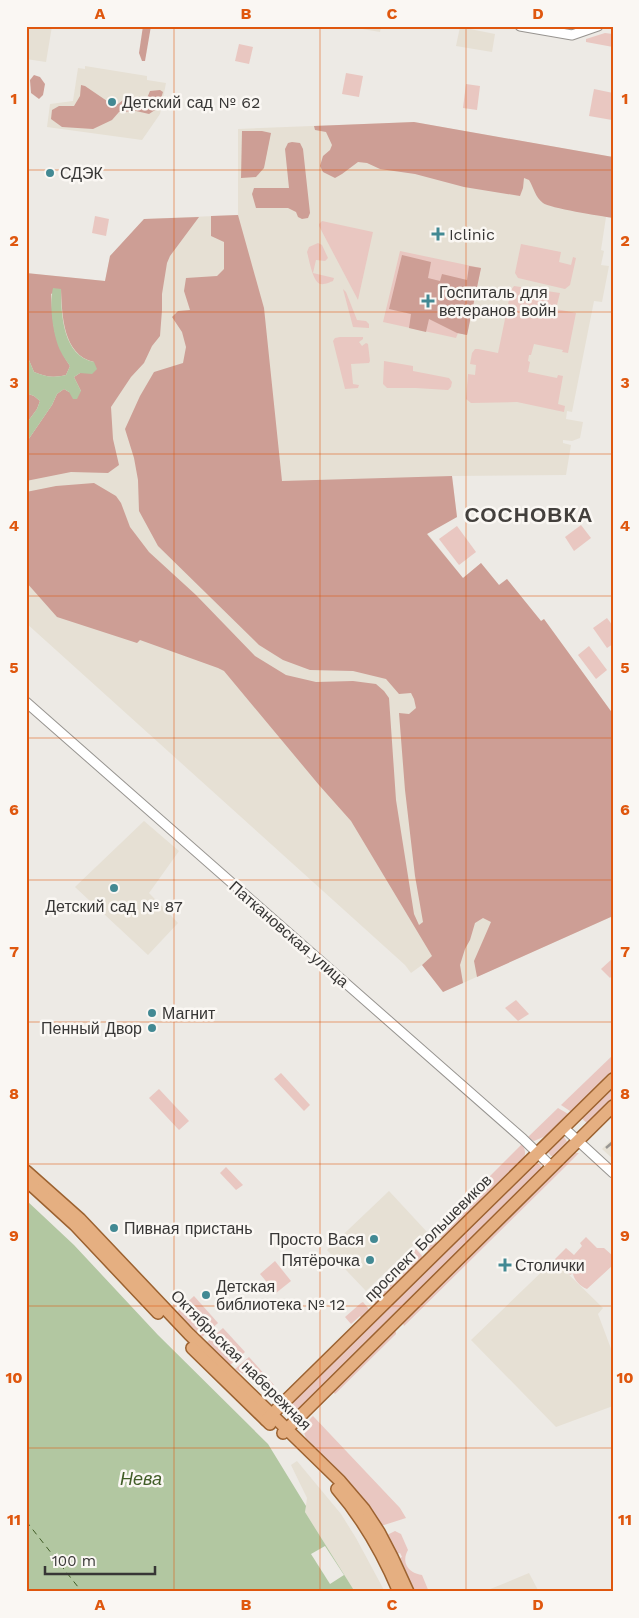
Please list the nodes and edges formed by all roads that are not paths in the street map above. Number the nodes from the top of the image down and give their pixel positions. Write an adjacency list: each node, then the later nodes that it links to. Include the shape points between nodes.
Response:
1 (520, 26): 2 (street, via 567,35)
2 (598, 26)
3 (26, 702): 8 (street, Паткановская улица)
4 (613, 1080): 6 (main road, проспект Большевиков)
5 (613, 1106): 7 (main road)
6 (564, 1128): 7 (street); 8 (main road, проспект Большевиков)
7 (577, 1141): 9 (main road); 11 (street)
8 (538, 1153): 9 (street, Паткановская улица); 13 (main road, проспект Большевиков)
9 (552, 1167): 14 (main road)
10 (26, 1171): 13 (main road, Октябрьская набережная, via 80,1219)
11 (613, 1173)
12 (26, 1181): 13 (main road, Октябрьская набережная, via 75,1225 185,1342)
13 (269, 1417): 14 (main road, Октябрьская набережная)
14 (284, 1432): 15 (main road, Октябрьская набережная, via 358,1514); 16 (main road, Октябрьская набережная, via 340,1481 364,1509 392,1556)
15 (399, 1592)
16 (408, 1592)

